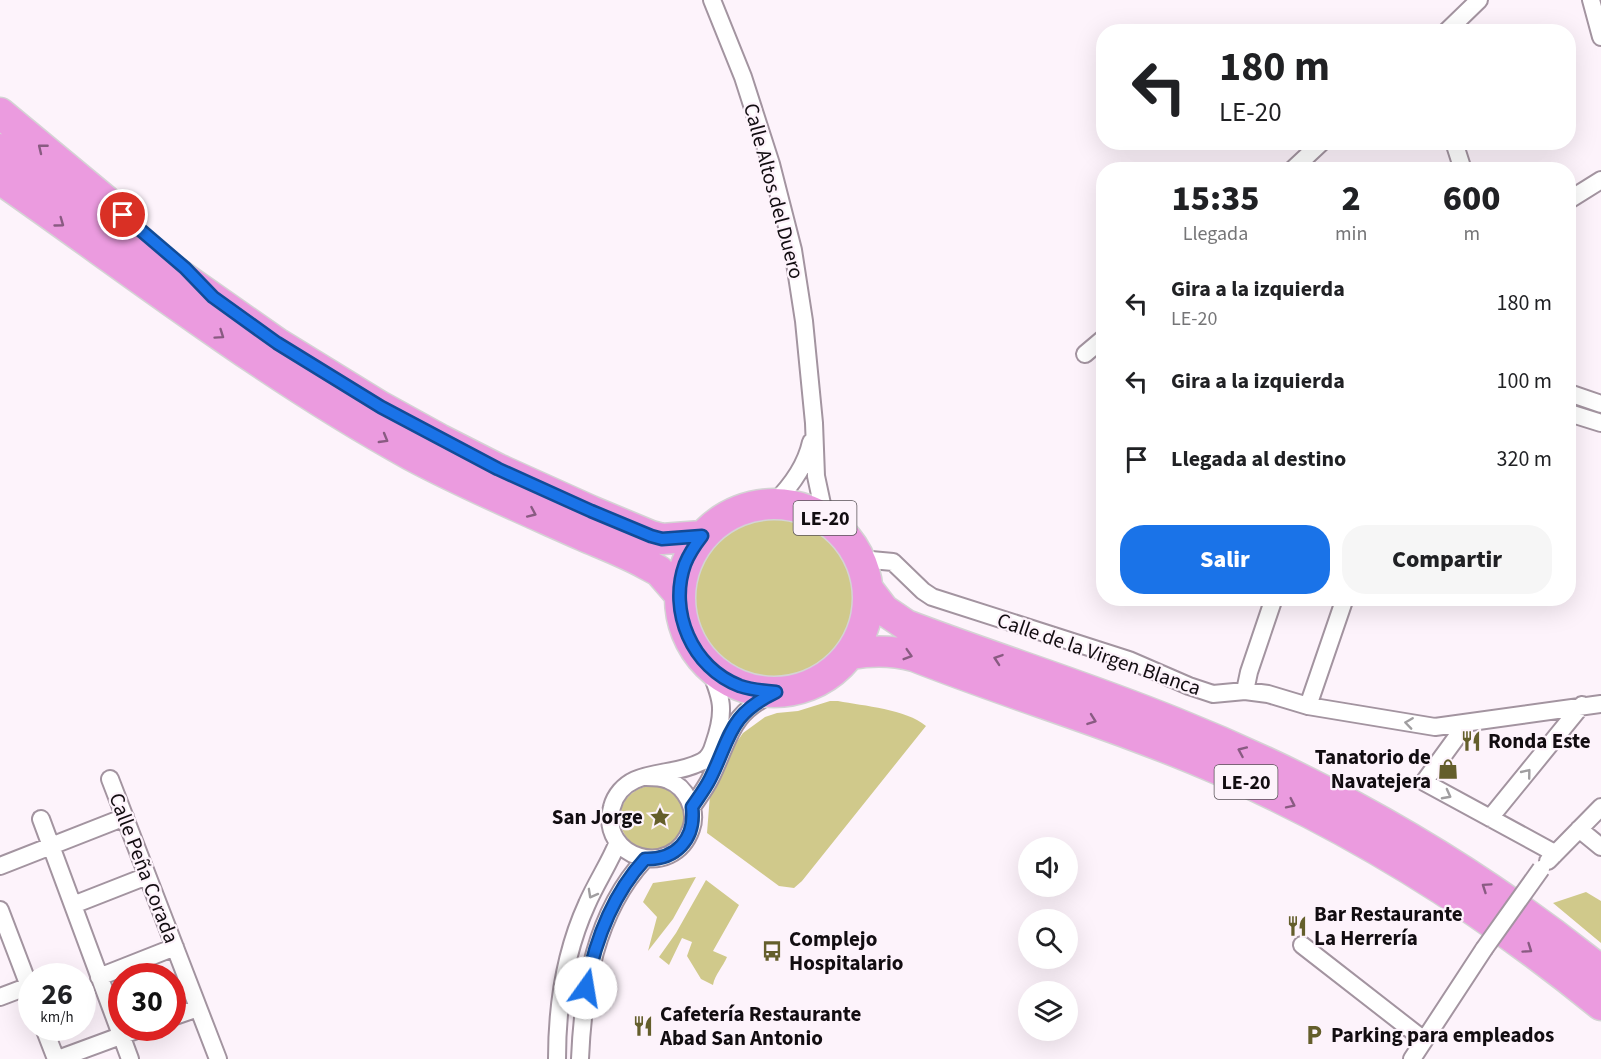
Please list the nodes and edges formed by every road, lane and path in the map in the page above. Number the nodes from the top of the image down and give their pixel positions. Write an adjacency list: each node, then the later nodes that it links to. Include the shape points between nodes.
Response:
1 (712, 0): 19 (street, Calle Altos del Duero, via 743,77 793,250)
2 (1479, 0): 4 (street)
3 (1591, 0): 5 (street)
4 (1454, 24)
5 (1601, 37)
6 (0, 113): 13 (highway, one-way to 6, via 156,242)
7 (0, 149): 13 (highway)
8 (1313, 150): 9 (street)
9 (1301, 162)
10 (1601, 180): 12 (street)
11 (4, 183): 26 (highway, one-way to 26, via 247,354 355,422 479,489 646,564 659,571)
12 (1576, 196)
13 (213, 297): 23 (highway, via 277,343 381,407 498,469 651,536)
14 (1096, 345): 15 (street)
15 (1085, 354)
16 (1576, 395): 17 (street)
17 (1601, 404)
18 (1576, 414): 20 (street)
19 (814, 423): 21 (street, Calle Altos del Duero, via 808,453 786,492); 22 (street, Calle Altos del Duero, via 816,476)
20 (1601, 423)
21 (774, 503): 22 (highway, LE-20 / LE-20, via 809,510); 23 (highway, LE-20 / LE-20, via 756,504 732,513)
22 (825, 518): 24 (highway, LE-20 / LE-20, via 851,543)
23 (702, 536): 26 (highway, LE-20 / LE-20, via 685,563)
24 (860, 559): 25 (highway, LE-20 / LE-20); 31 (street, Calle de la Virgen Blanca, via 893,562 932,597 1129,660 1189,686 1213,694)
25 (868, 589): 29 (highway, LE-20 / LE-20, via 865,623); 57 (highway, LE-20, one-way to 25, via 1465,873 1318,788 1174,722 906,625 884,610)
26 (679, 594): 30 (highway, LE-20 / LE-20, via 681,618 691,643)
27 (1271, 606): 31 (street)
28 (1342, 606): 35 (street)
29 (850, 654): 32 (highway, LE-20 / LE-20, via 821,680 793,691); 62 (highway, LE-20, one-way to 62, via 879,650 914,656 1127,733 1241,780 1307,811 1434,885)
30 (708, 665): 32 (highway, LE-20 / LE-20, via 739,686); 37 (street, via 722,709 712,752 702,762)
31 (1245, 691): 35 (street, Calle de la Virgen Blanca)
32 (776, 692): 39 (street, via 759,700 733,725 710,778)
33 (1601, 704): 34 (street, Calle de la Virgen Blanca)
34 (1582, 705): 36 (street, Calle de la Virgen Blanca); 42 (street, one-way to 34)
35 (1308, 706): 36 (street, Calle de la Virgen Blanca, one-way to 35, via 1435,727)
36 (1467, 723): 42 (street, one-way to 42, via 1424,782)
37 (646, 777): 39 (street, via 669,780 687,796); 45 (street, via 626,785 614,802 611,823)
38 (110, 778): 41 (street, Calle Peña Corada)
39 (692, 807): 49 (street, via 691,830 677,850 666,857)
40 (1601, 807): 44 (street)
41 (125, 817): 46 (street); 51 (street, Calle Peña Corada)
42 (1490, 818): 48 (street)
43 (41, 819): 46 (street)
44 (1579, 829): 47 (street); 48 (street)
45 (618, 842): 49 (street); 72 (street, one-way to 72, via 586,904 573,942 564,979)
46 (51, 846): 50 (street); 52 (street)
47 (1601, 847)
48 (1554, 855): 66 (street, bridge, via 1484,949)
49 (645, 859): 73 (street, via 614,901 594,954 582,1013)
50 (0, 866)
51 (147, 876): 52 (street); 55 (street, Calle Peña Corada)
52 (73, 905): 58 (street)
53 (0, 910): 56 (street)
54 (1302, 945): 66 (street)
55 (175, 947): 58 (street); 63 (street, Calle Peña Corada)
56 (20, 963)
57 (1601, 971)
58 (99, 976): 61 (street)
59 (18, 993): 60 (street)
60 (0, 998)
61 (108, 1000)
62 (1601, 1005)
63 (198, 1008): 64 (street); 71 (street, Calle Peña Corada)
64 (186, 1012)
65 (108, 1040): 69 (street)
66 (1424, 1040): 74 (street)
67 (49, 1041): 69 (street)
68 (123, 1041): 70 (street)
69 (57, 1059)
70 (130, 1059)
71 (218, 1059)
72 (557, 1059)
73 (580, 1059)
74 (1412, 1059)

